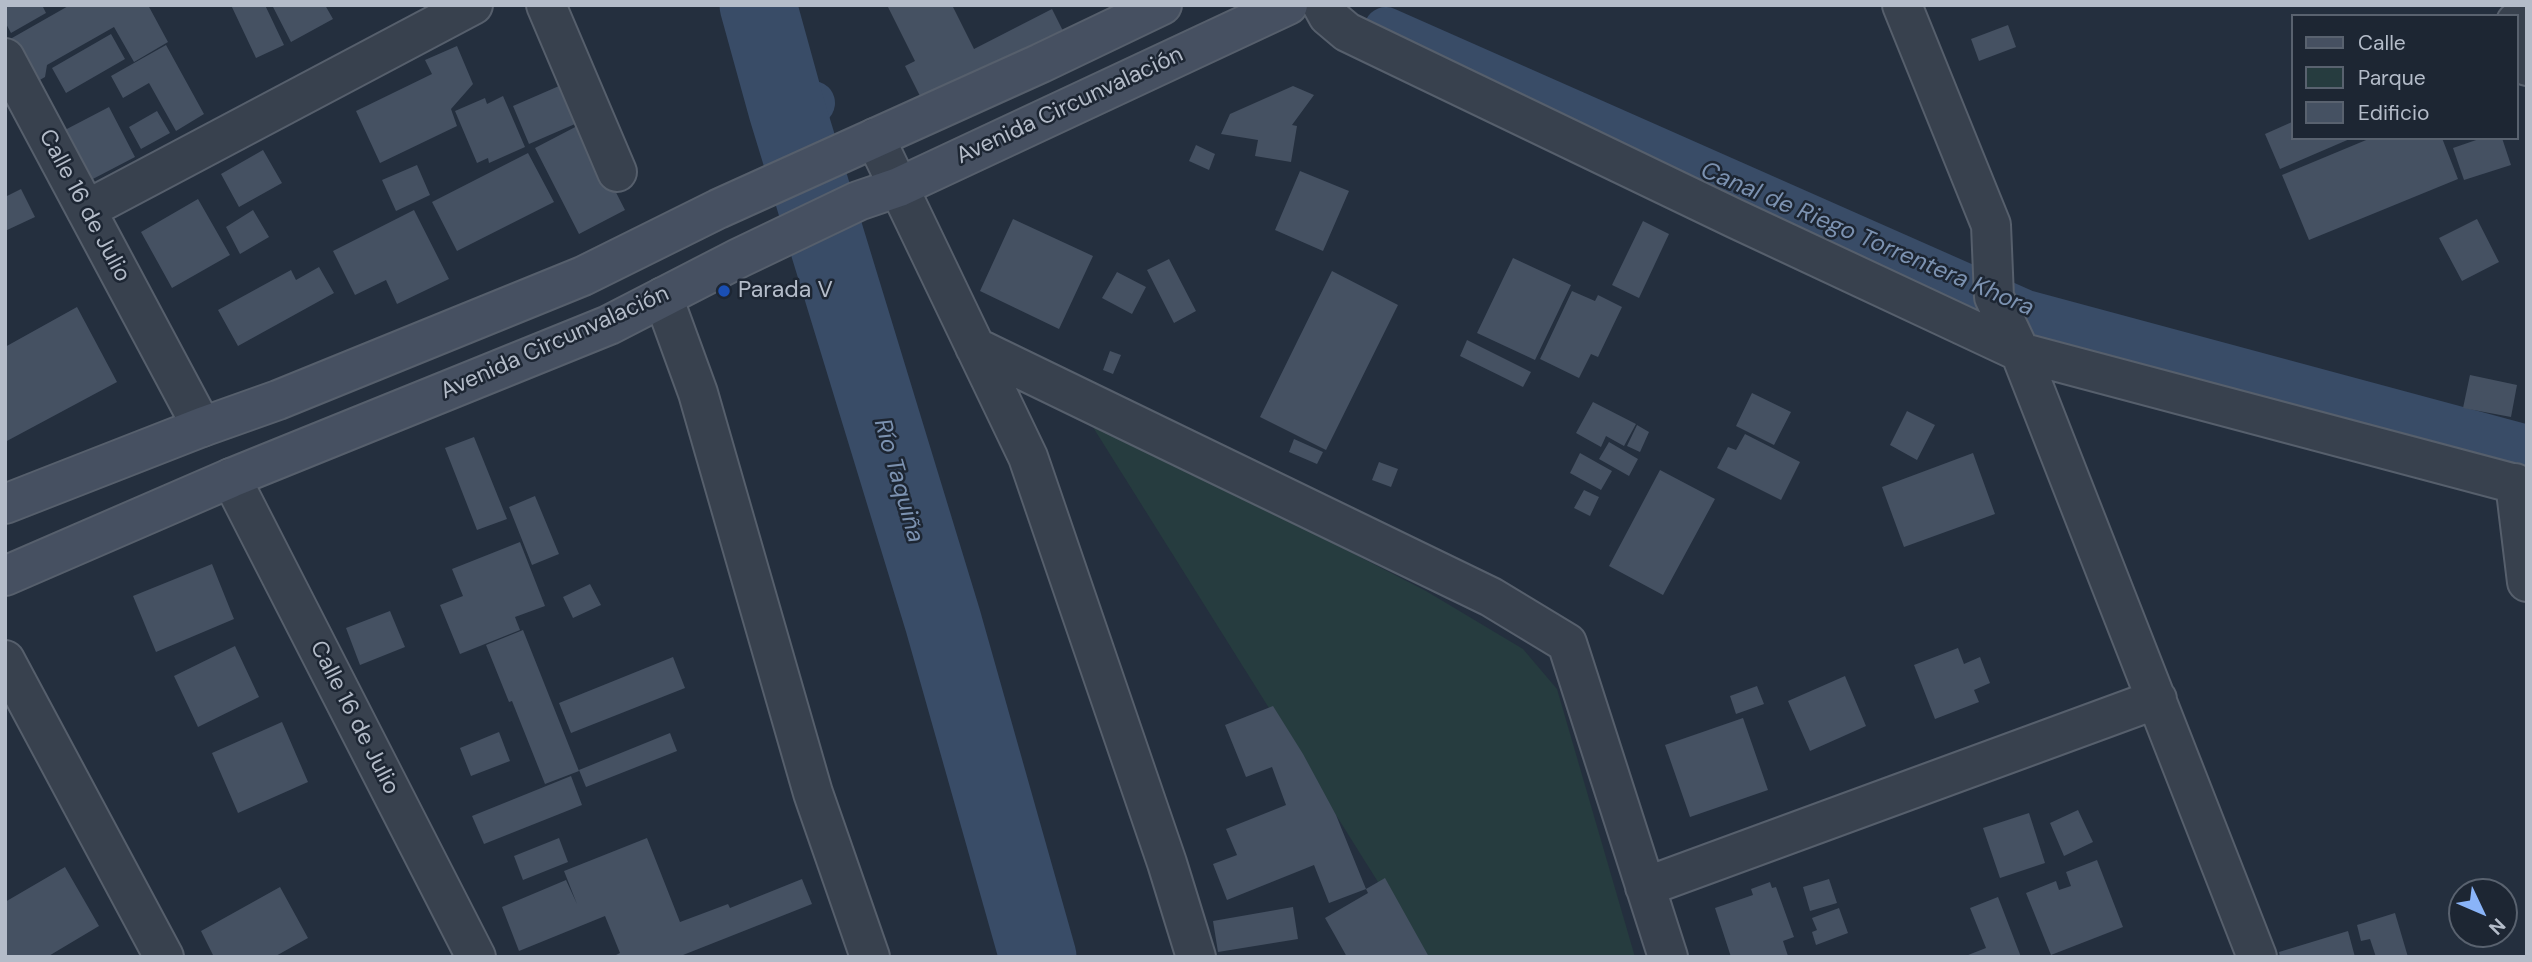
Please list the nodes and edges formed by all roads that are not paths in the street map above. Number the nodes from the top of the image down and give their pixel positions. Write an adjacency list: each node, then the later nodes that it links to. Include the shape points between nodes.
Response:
1 (473, 5): 14 (street)
2 (546, 5): 11 (street)
3 (1162, 5): 10 (main road)
4 (1289, 5): 12 (main road, Avenida Circunvalación)
5 (1322, 5): 18 (street, via 1348,32)
6 (1902, 5): 18 (street, via 1991,225 1994,297)
7 (2518, 30): 9 (street)
8 (5, 58): 14 (street, Calle 16 de Julio)
9 (2527, 66)
10 (875, 138): 12 (street); 13 (main road)
11 (617, 172)
12 (899, 187): 15 (main road, Avenida Circunvalación, via 858,201); 17 (street)
13 (734, 202): 15 (main road); 19 (main road, via 583,276)
14 (86, 210): 19 (street, Calle 16 de Julio)
15 (756, 251): 16 (main road, Avenida Circunvalación)
16 (663, 297): 20 (main road, Avenida Circunvalación, via 608,325); 30 (street, via 698,393 813,793)
17 (975, 347): 27 (street, via 1491,597 1567,643); 31 (street, via 1028,457)
18 (2020, 352): 21 (street); 26 (street)
19 (202, 427): 22 (main road)
20 (231, 478): 23 (main road, Avenida Circunvalación); 29 (street, Calle 16 de Julio)
21 (2521, 485): 24 (street)
22 (5, 504)
23 (5, 576)
24 (2527, 582)
25 (5, 660): 28 (street)
26 (2157, 699): 27 (street); 33 (street)
27 (1645, 887): 32 (street)
28 (164, 957)
29 (476, 957)
30 (870, 957)
31 (1196, 957)
32 (1668, 957)
33 (2257, 957)

